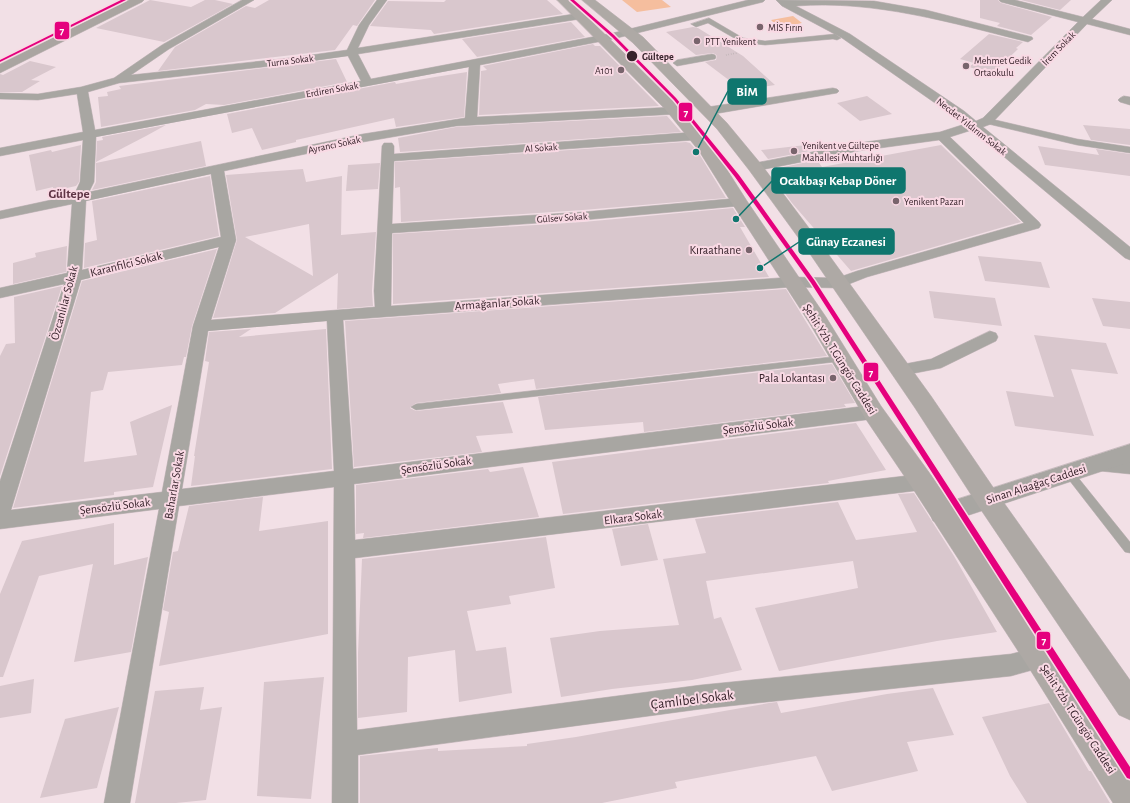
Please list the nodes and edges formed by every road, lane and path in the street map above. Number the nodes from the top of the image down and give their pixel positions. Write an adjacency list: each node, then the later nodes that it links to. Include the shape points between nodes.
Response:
1 (113, 0): 12 (main road)
2 (138, 0): 23 (main road)
3 (249, 0): 24 (street, via 167,46 133,67)
4 (382, 0): 19 (street, via 364,25)
5 (563, 0): 10 (main road, Şehit Yzb. T.Güngör Caddesi)
6 (760, 0): 14 (street, Erdiren Sokak)
7 (1004, 0): 11 (street)
8 (1107, 0): 11 (street, İrem Sokak)
9 (783, 2): 18 (street, via 851,2 886,6); 33 (street, Necdet Yıldırım Sokak, via 846,36)
10 (584, 8): 14 (main road, Şehit Yzb. T.Güngör Caddesi); 16 (main road, Şehit Yzb. T.Güngör Caddesi); 19 (street, Turna Sokak, via 442,40)
11 (1085, 20): 15 (street); 32 (street, İrem Sokak)
12 (64, 24)
13 (696, 25): 17 (street, via 709,20 740,40 765,43 835,36)
14 (629, 32): 16 (street, Erdiren Sokak); 30 (main road, Şehit Yzb. T.Güngör Caddesi)
15 (1130, 32)
16 (602, 38): 21 (street, Erdiren Sokak); 29 (main road, Şehit Yzb. T.Güngör Caddesi)
17 (837, 38)
18 (1028, 39)
19 (351, 52): 24 (street, Turna Sokak); 25 (street)
20 (712, 57): 22 (street)
21 (475, 62): 25 (street, Erdiren Sokak); 31 (street)
22 (677, 63)
23 (0, 69)
24 (118, 80): 26 (street, Turna Sokak)
25 (368, 83): 35 (street, Erdiren Sokak)
26 (82, 90): 28 (street, Turna Sokak, via 38,97); 35 (street, Özcanlılar Sokak)
27 (834, 91): 30 (street)
28 (0, 96)
29 (674, 111): 31 (street, Ayrancı Sokak); 36 (main road, Şehit Yzb. T.Güngör Caddesi)
30 (708, 111): 41 (main road, Şehit Yzb. T.Güngör Caddesi)
31 (471, 120): 34 (street, Ayrancı Sokak)
32 (987, 121): 33 (street, İrem Sokak); 38 (street, via 1077,142)
33 (973, 125): 37 (street, İrem Sokak); 48 (street, Necdet Yıldırım Sokak)
34 (388, 134): 40 (street); 42 (street, Ayrancı Sokak)
35 (90, 135): 39 (street, Erdiren Sokak); 43 (street, Özcanlılar Sokak, via 87,182)
36 (695, 136): 40 (street, Al Sokak); 44 (main road, Şehit Yzb. T.Güngör Caddesi)
37 (942, 136): 41 (street, İrem Sokak, via 858,147); 52 (street, via 1034,225 862,274)
38 (1130, 150)
39 (0, 152)
40 (388, 158): 46 (street)
41 (755, 167): 52 (main road, Şehit Yzb. T.Güngör Caddesi)
42 (217, 169): 43 (street, Ayrancı Sokak); 47 (street, Baharlar Sokak)
43 (79, 198): 45 (street, Ayrancı Sokak); 50 (street, Özcanlılar Sokak)
44 (739, 202): 46 (street, Gülsev Sokak); 51 (main road, Şehit Yzb. T.Güngör Caddesi)
45 (0, 215)
46 (386, 229): 54 (street)
47 (229, 240): 50 (street, Karanfilci Sokak); 56 (street, Baharlar Sokak)
48 (1124, 243): 49 (street, Necdet Yıldırım Sokak)
49 (1130, 256)
50 (74, 277): 53 (street, Karanfilci Sokak); 70 (street, Özcanlılar Sokak)
51 (792, 282): 52 (street, Armağanlar Sokak); 54 (street, Armağanlar Sokak); 58 (main road, Şehit Yzb. T.Güngör Caddesi)
52 (839, 283): 59 (main road, Şehit Yzb. T.Güngör Caddesi)
53 (0, 292)
54 (383, 311): 55 (street, Armağanlar Sokak)
55 (334, 315): 56 (street, Armağanlar Sokak); 66 (street)
56 (201, 326): 68 (street, Baharlar Sokak)
57 (990, 337): 59 (street, via 935,364)
58 (840, 359): 60 (lane); 61 (main road, Şehit Yzb. T.Güngör Caddesi)
59 (900, 370): 69 (main road, Şehit Yzb. T.Güngör Caddesi)
60 (416, 407)
61 (873, 412): 66 (street, Şensözlü Sokak); 67 (main road, Şehit Yzb. T.Güngör Caddesi)
62 (1130, 453): 63 (street, Sinan Alaağaç Caddesi)
63 (1100, 463): 64 (street); 65 (street, Sinan Alaağaç Caddesi)
64 (1130, 466)
65 (1069, 473): 69 (street, Sinan Alaağaç Caddesi); 73 (lane)
66 (344, 478): 68 (street, Şensözlü Sokak); 74 (street)
67 (922, 482): 71 (main road, Şehit Yzb. T.Güngör Caddesi); 74 (street, Elkara Sokak)
68 (171, 499): 72 (street, Şensözlü Sokak); 79 (street, Baharlar Sokak)
69 (988, 500): 71 (street, Sinan Alaağaç Caddesi); 76 (main road, Şehit Yzb. T.Güngör Caddesi)
70 (0, 512)
71 (942, 514): 75 (main road, Şehit Yzb. T.Güngör Caddesi)
72 (0, 520)
73 (1129, 549)
74 (344, 550): 77 (street)
75 (1039, 658): 77 (street, Çamlıbel Sokak, via 1011,665 701,697); 78 (main road, Şehit Yzb. T.Güngör Caddesi)
76 (1130, 705)
77 (346, 744): 80 (street)
78 (1130, 800)
79 (117, 803)
80 (345, 803)

